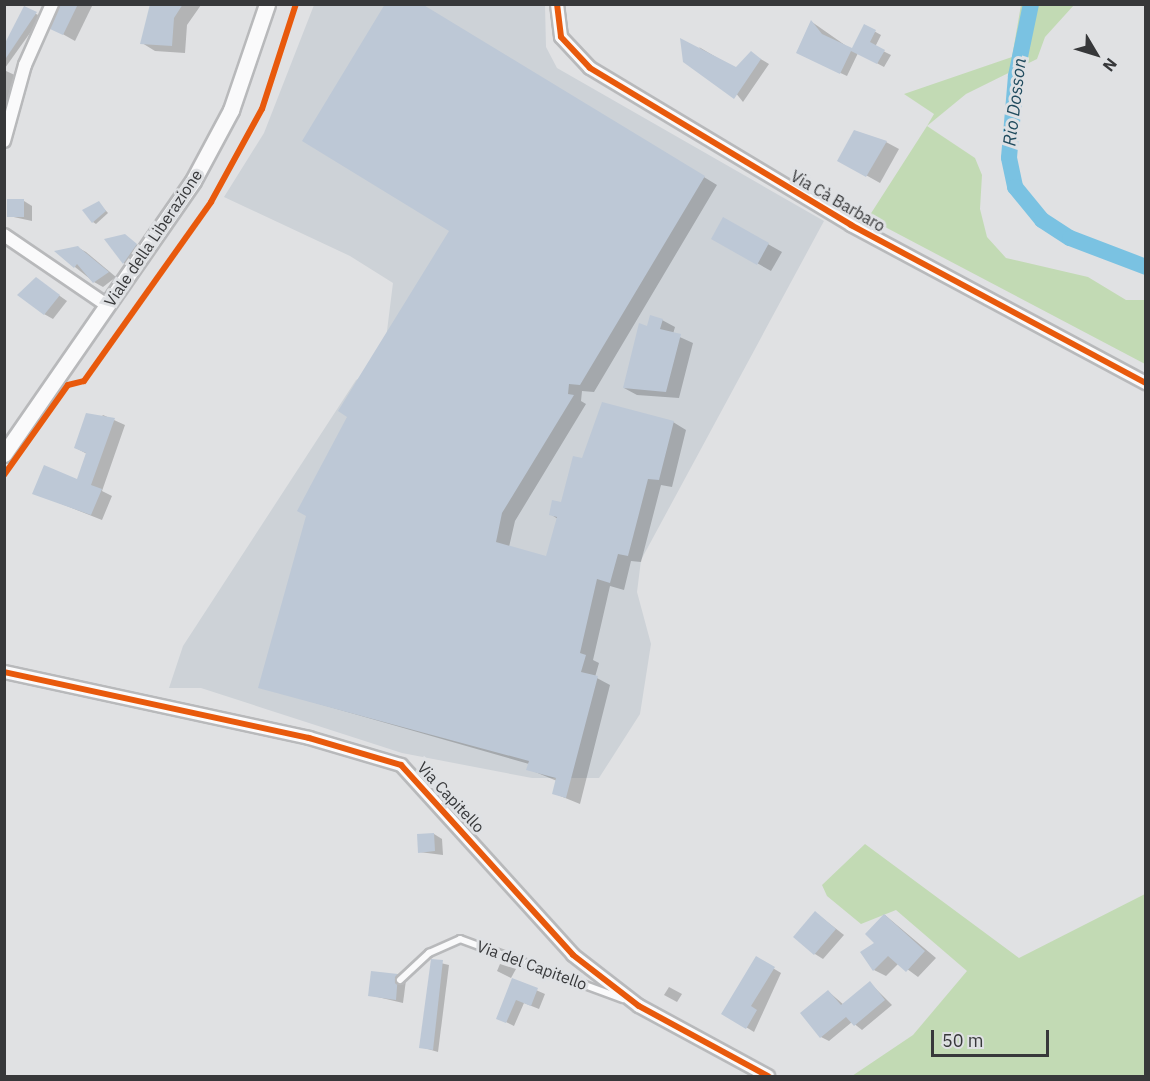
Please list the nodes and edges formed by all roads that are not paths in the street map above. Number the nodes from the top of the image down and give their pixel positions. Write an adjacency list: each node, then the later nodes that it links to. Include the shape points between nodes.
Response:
1 (52, 4): 4 (street, via 25,65)
2 (267, 4): 6 (street, Viale della Liberazione, via 213,146)
3 (557, 4): 7 (street, Via Cà Barbaro, via 561,37 590,68 851,225)
4 (4, 141)
5 (4, 235): 6 (street)
6 (108, 306): 8 (street, Viale della Liberazione)
7 (1146, 383)
8 (4, 454)
9 (4, 672): 11 (street, Via Capitello, via 309,738 401,765 573,954)
10 (400, 980): 11 (lane, Via del Capitello, via 429,952 460,939)
11 (639, 1006): 12 (street, Via Capitello)
12 (768, 1077)

